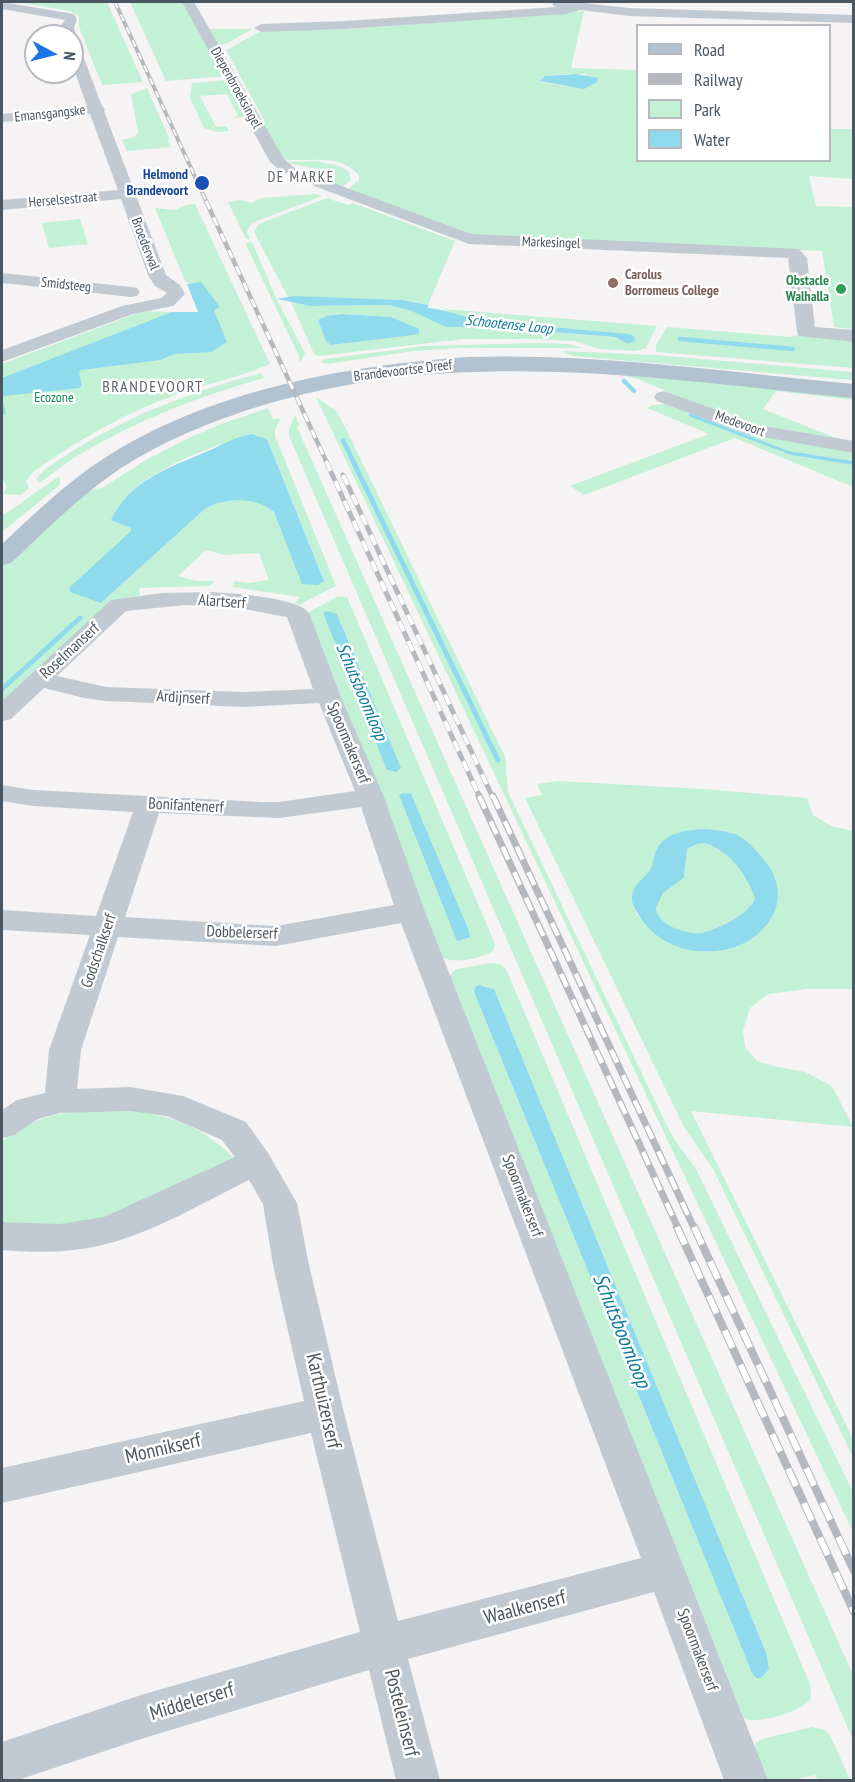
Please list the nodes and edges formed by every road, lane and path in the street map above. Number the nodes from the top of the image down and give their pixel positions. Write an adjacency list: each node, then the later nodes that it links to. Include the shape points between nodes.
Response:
1 (188, 2): 11 (street, Diepenbroeksingel, via 278,162)
2 (549, 2): 4 (street)
3 (2, 5): 6 (street, via 69,17)
4 (576, 7): 5 (street); 7 (street, via 326,26)
5 (854, 19)
6 (69, 24)
7 (261, 27)
8 (84, 75): 9 (street, Broederwal)
9 (98, 109): 10 (street, Emansgangske); 12 (street, Broederwal)
10 (2, 118)
11 (303, 177): 16 (street, Markesingel, via 469,240 793,253 798,258 806,332)
12 (125, 194): 13 (street, Herselsestraat); 17 (street, Broederwal, via 157,275 175,291 173,298 128,310)
13 (2, 206)
14 (2, 278): 15 (street, Smidsteeg)
15 (131, 292)
16 (854, 336)
17 (2, 356)
18 (854, 382): 22 (main road, Brandevoortse Dreef, via 603,360 515,357 441,360 357,370 244,396 155,430 78,475)
19 (854, 391): 23 (main road, Brandevoortse Dreef, via 544,363 442,366 336,380 230,408 143,446 79,488)
20 (664, 397): 21 (street, Medevoort, via 753,430)
21 (854, 447)
22 (2, 535)
23 (2, 557)
24 (145, 600): 25 (street, Alartserf, via 230,601 281,607); 26 (street, Roselmanserf, via 119,605)
25 (297, 613): 27 (street, Spoormakerserf)
26 (40, 679): 27 (street, Ardijnserf, via 105,694 251,701); 28 (street, Roselmanserf)
27 (328, 695): 30 (street, Spoormakerserf)
28 (2, 714)
29 (2, 792): 31 (street, Bonifantenerf, via 33,798)
30 (371, 797): 31 (street, Bonifantenerf, via 279,810); 32 (street, Spoormakerserf)
31 (149, 803): 34 (street, Godschalkserf)
32 (411, 912): 34 (street, Dobbelerserf, via 276,936); 41 (street, Spoormakerserf)
33 (2, 920): 34 (street, Dobbelerserf)
34 (108, 925): 35 (street, Godschalkserf, via 65,1050)
35 (60, 1101): 36 (street, Karthuizerserf, via 27,1109); 37 (street, Karthuizerserf, via 130,1099 172,1105 234,1131)
36 (2, 1126)
37 (256, 1162): 38 (street, via 95,1235); 39 (street, Karthuizerserf, via 280,1203)
38 (2, 1236)
39 (325, 1413): 40 (street, Monnikserf); 42 (street, Karthuizerserf)
40 (2, 1486)
41 (666, 1570): 42 (street, Waalkenserf); 45 (street, Spoormakerserf)
42 (384, 1645): 43 (street, Middelerserf, via 141,1717); 44 (street, Posteleinserf)
43 (9, 1768)
44 (418, 1780)
45 (746, 1780)

